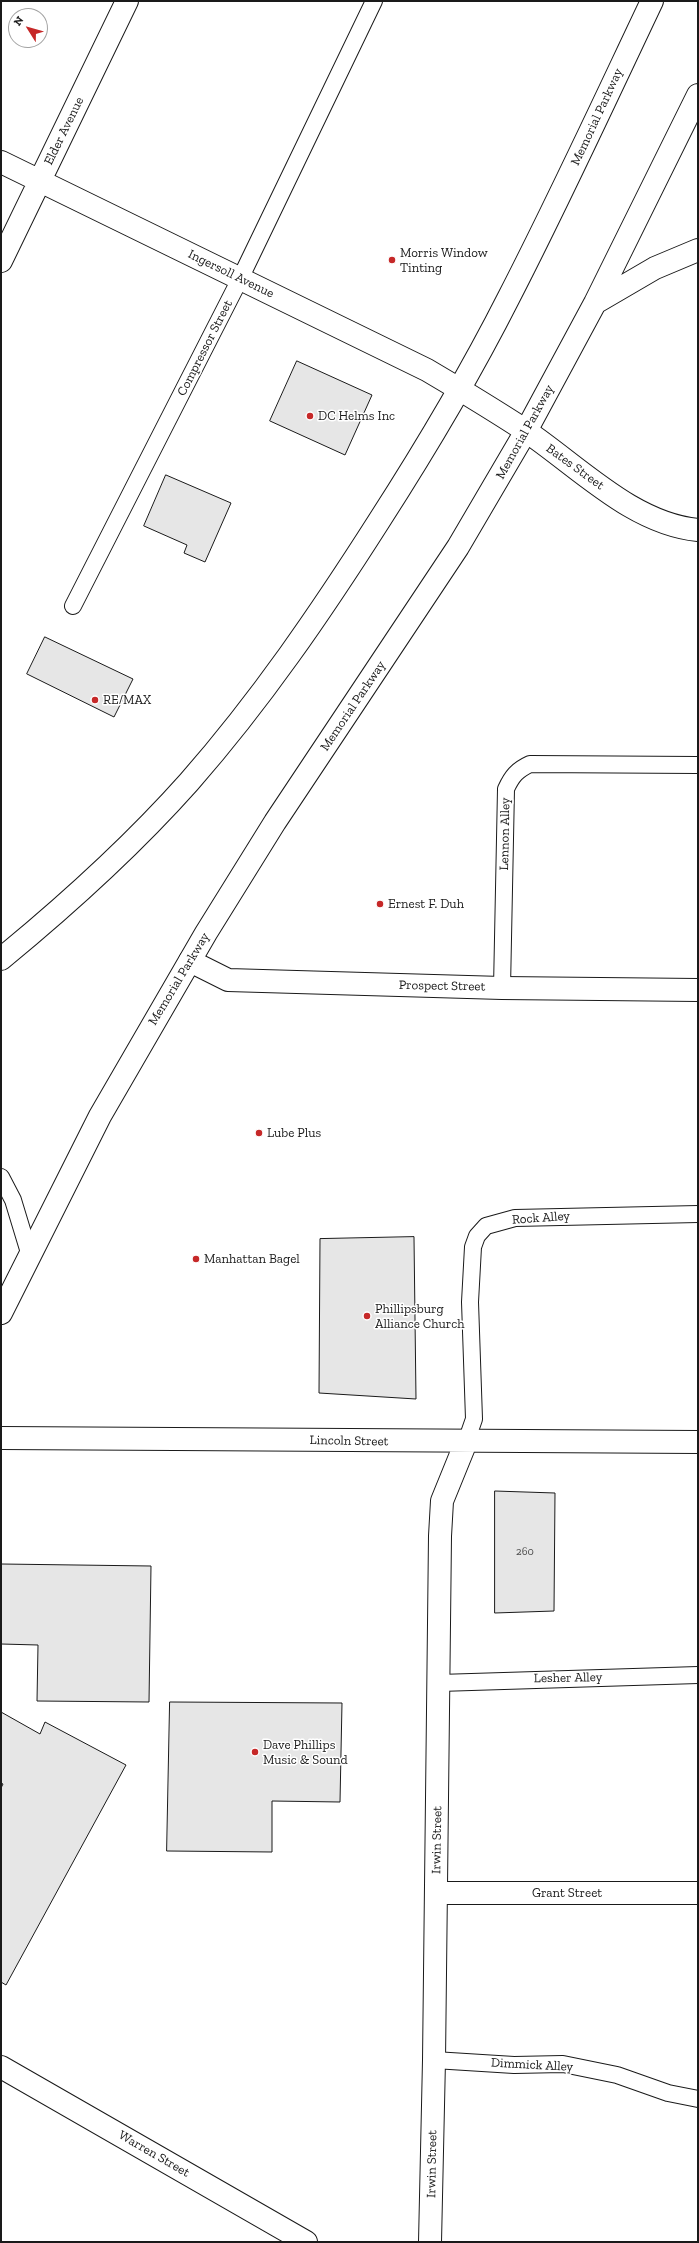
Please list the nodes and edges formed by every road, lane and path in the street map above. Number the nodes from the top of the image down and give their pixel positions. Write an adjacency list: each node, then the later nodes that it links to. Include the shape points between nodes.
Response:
1 (127, 1): 6 (main road, Elder Avenue)
2 (374, 1): 9 (lane, Compressor Street)
3 (652, 1): 11 (main road, Memorial Parkway, via 515,285)
4 (698, 95): 10 (main road, Memorial Parkway)
5 (1, 162): 6 (main road, Ingersoll Avenue)
6 (40, 181): 8 (main road, Elder Avenue); 9 (main road, Ingersoll Avenue)
7 (698, 250): 10 (main road, via 655,268)
8 (1, 261)
9 (240, 279): 11 (main road, Ingersoll Avenue, via 427,370); 14 (lane, Compressor Street)
10 (595, 303): 12 (main road, Memorial Parkway)
11 (460, 389): 12 (main road, Bates Street); 16 (main road, Memorial Parkway, via 308,630 235,728 183,789 98,875)
12 (526, 431): 13 (main road, Bates Street, via 633,508 667,524); 17 (main road, Memorial Parkway, via 458,547 275,822)
13 (698, 530)
14 (73, 606)
15 (698, 765): 18 (lane, Lennon Alley, via 530,764 518,770 510,779 506,789)
16 (1, 959)
17 (190, 961): 18 (main road, Prospect Street, via 228,980); 22 (main road, Memorial Parkway, via 100,1116)
18 (502, 988): 19 (main road, Prospect Street)
19 (698, 990)
20 (1, 1177): 22 (lane, via 13,1200)
21 (698, 1214): 25 (lane, Rock Alley, via 515,1218 486,1226 472,1247 470,1302 474,1419)
22 (30, 1256): 23 (main road, Memorial Parkway)
23 (1, 1313)
24 (1, 1438): 25 (main road, Lincoln Street)
25 (466, 1442): 26 (main road, Lincoln Street); 28 (main road, Irwin Street, via 442,1501)
26 (698, 1442)
27 (698, 1676): 28 (lane, Lesher Alley)
28 (439, 1683): 29 (main road, Irwin Street)
29 (437, 1893): 30 (main road, Grant Street); 31 (main road, Irwin Street)
30 (698, 1893)
31 (434, 2060): 33 (lane, Dimmick Alley, via 514,2065 563,2064 617,2075 668,2093); 35 (main road, Irwin Street)
32 (1, 2067): 34 (main road, Warren Street)
33 (698, 2099)
34 (306, 2242)
35 (430, 2242)

